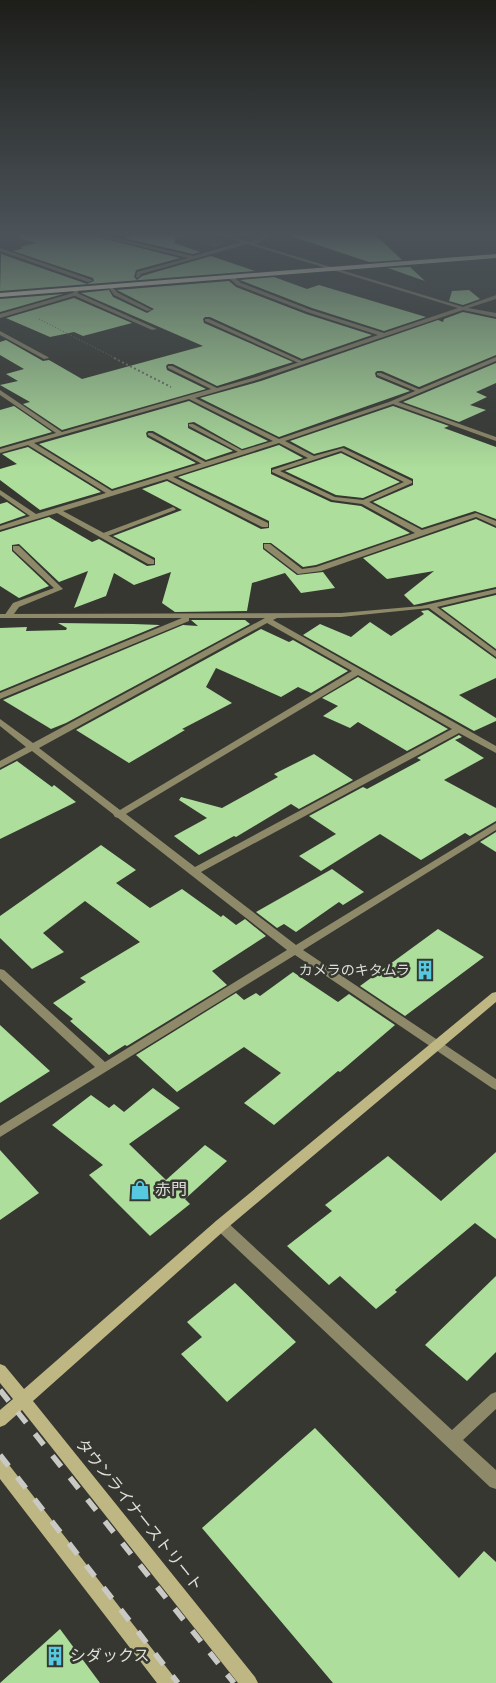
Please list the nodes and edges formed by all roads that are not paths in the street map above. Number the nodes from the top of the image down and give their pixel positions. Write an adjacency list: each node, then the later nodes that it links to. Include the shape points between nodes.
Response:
1 (18, 311): 7 (street)
2 (115, 311): 9 (street)
3 (305, 311): 11 (street)
4 (460, 311): 11 (street)
5 (473, 311): 6 (street)
6 (496, 315)
7 (0, 316)
8 (207, 320): 14 (street)
9 (154, 329)
10 (0, 333): 12 (street)
11 (382, 335): 14 (street)
12 (46, 358)
13 (496, 360): 18 (street)
14 (303, 363): 17 (street)
15 (170, 367): 17 (street)
16 (379, 374): 18 (street)
17 (217, 390): 20 (street)
18 (420, 391): 21 (street)
19 (0, 392): 23 (street)
20 (191, 398): 23 (street); 26 (street)
21 (392, 402): 25 (street); 26 (street)
22 (191, 425): 29 (street)
23 (61, 434): 27 (street)
24 (150, 434): 31 (street)
25 (496, 439)
26 (278, 441): 29 (street); 30 (street)
27 (31, 444): 28 (street); 34 (street)
28 (0, 451)
29 (242, 452): 31 (street)
30 (314, 458): 35 (street, via 274,471 334,499); 35 (street, via 341,449 410,482)
31 (206, 464): 32 (street)
32 (168, 477): 34 (street); 40 (street)
33 (0, 492): 38 (street)
34 (112, 494): 37 (street)
35 (364, 502): 42 (street)
36 (173, 509): 43 (street)
37 (59, 511): 38 (street); 43 (street)
38 (35, 517): 41 (street)
39 (496, 524): 42 (street, via 476,515)
40 (265, 525)
41 (0, 528)
42 (421, 533): 44 (street, via 301,572)
43 (102, 535): 46 (street)
44 (267, 546)
45 (16, 548): 49 (street, via 59,589 16,605)
46 (151, 562)
47 (496, 591): 48 (street)
48 (431, 606): 51 (street); 52 (street)
49 (4, 616): 50 (street)
50 (192, 616): 51 (street); 54 (street)
51 (272, 618): 53 (street); 57 (street)
52 (496, 655)
53 (358, 672): 56 (street); 60 (street)
54 (0, 696)
55 (0, 722): 57 (street)
56 (459, 729): 58 (street); 62 (street)
57 (32, 747): 59 (street); 60 (street)
58 (496, 750)
59 (0, 765)
60 (118, 814): 62 (street)
61 (496, 826): 63 (street)
62 (194, 872): 63 (street)
63 (294, 949): 66 (street); 67 (street)
64 (0, 973): 67 (street)
65 (496, 996): 66 (street)
66 (437, 1044): 68 (street); 70 (street)
67 (104, 1068): 69 (street)
68 (496, 1085)
69 (0, 1132)
70 (221, 1224): 73 (street); 75 (street)
71 (0, 1371): 73 (street, タウンライナーストリート)
72 (496, 1398): 75 (street)
73 (24, 1400): 74 (street); 79 (street, タウンライナーストリート)
74 (0, 1420)
75 (453, 1439): 77 (street)
76 (0, 1466): 78 (street)
77 (496, 1481)
78 (168, 1683)
79 (249, 1683)

